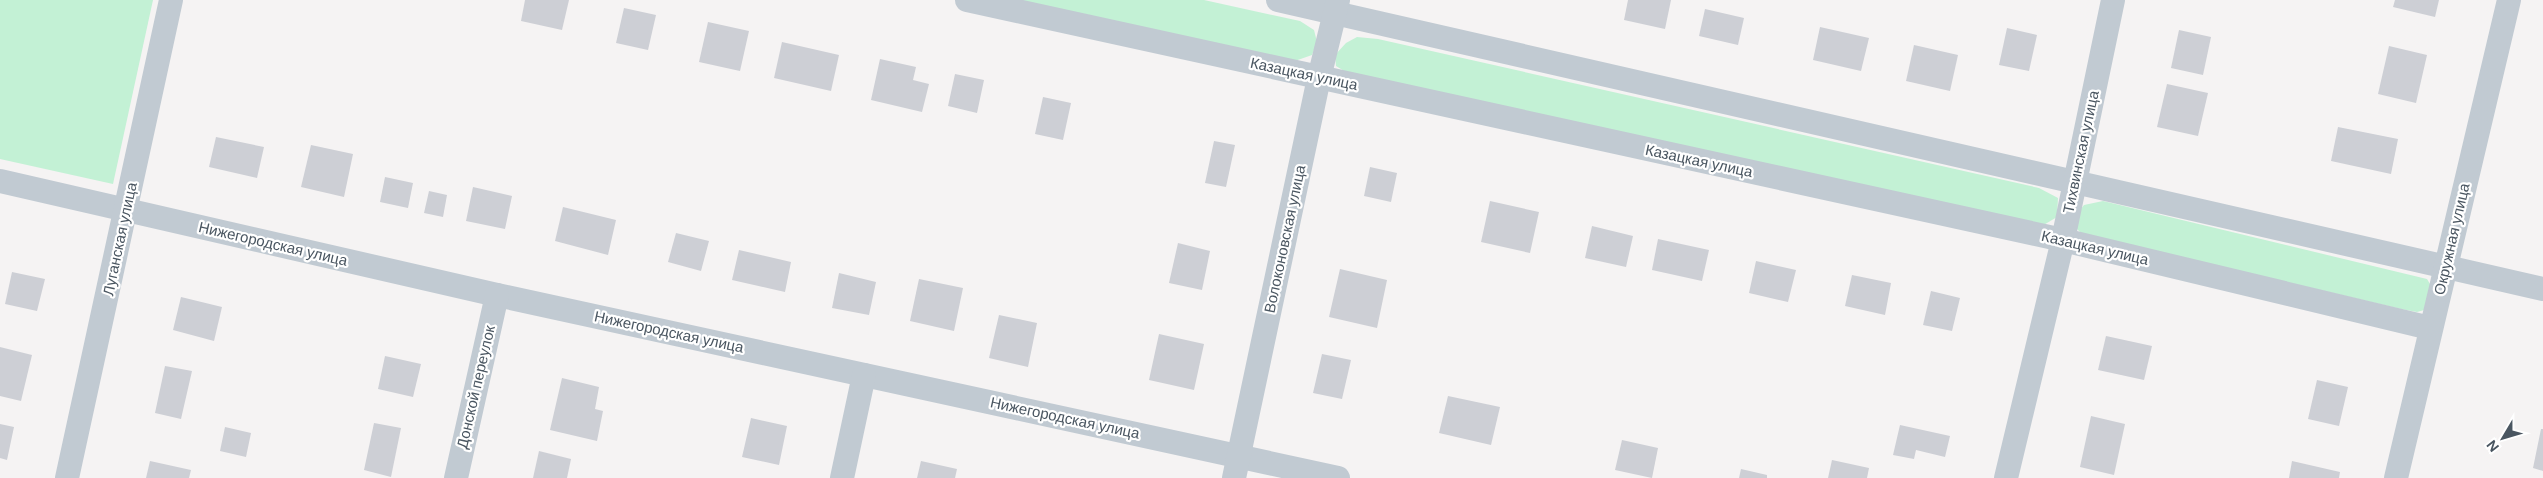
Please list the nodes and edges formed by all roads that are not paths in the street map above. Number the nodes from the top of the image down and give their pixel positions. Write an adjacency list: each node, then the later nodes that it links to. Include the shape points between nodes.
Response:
1 (171, 0): 10 (street, Луганская улица)
2 (967, 0): 7 (street, Казацкая улица)
3 (1278, 0): 6 (street)
4 (2113, 0): 9 (street, Тихвинская улица)
5 (2509, 0): 12 (street, Окружная улица)
6 (1337, 6): 7 (street, Волоконовская улица); 9 (street)
7 (1319, 78): 11 (street, Казацкая улица); 17 (street, Волоконовская улица)
8 (0, 182): 10 (street, Нижегородская улица)
9 (2075, 183): 11 (street, Тихвинская улица); 12 (street)
10 (127, 210): 14 (street, Нижегородская улица); 18 (street, Луганская улица)
11 (2063, 240): 15 (street, Казацкая улица); 22 (street, Тихвинская улица)
12 (2445, 267): 13 (street); 15 (street, Окружная улица)
13 (2543, 288)
14 (497, 296): 16 (street, Нижегородская улица); 19 (street, Донской переулок)
15 (2430, 328): 23 (street, Окружная улица)
16 (864, 374): 17 (street, Нижегородская улица); 20 (street)
17 (1237, 467): 21 (street, Нижегородская улица)
18 (67, 478)
19 (456, 478)
20 (842, 478)
21 (1338, 478)
22 (2006, 478)
23 (2396, 478)

